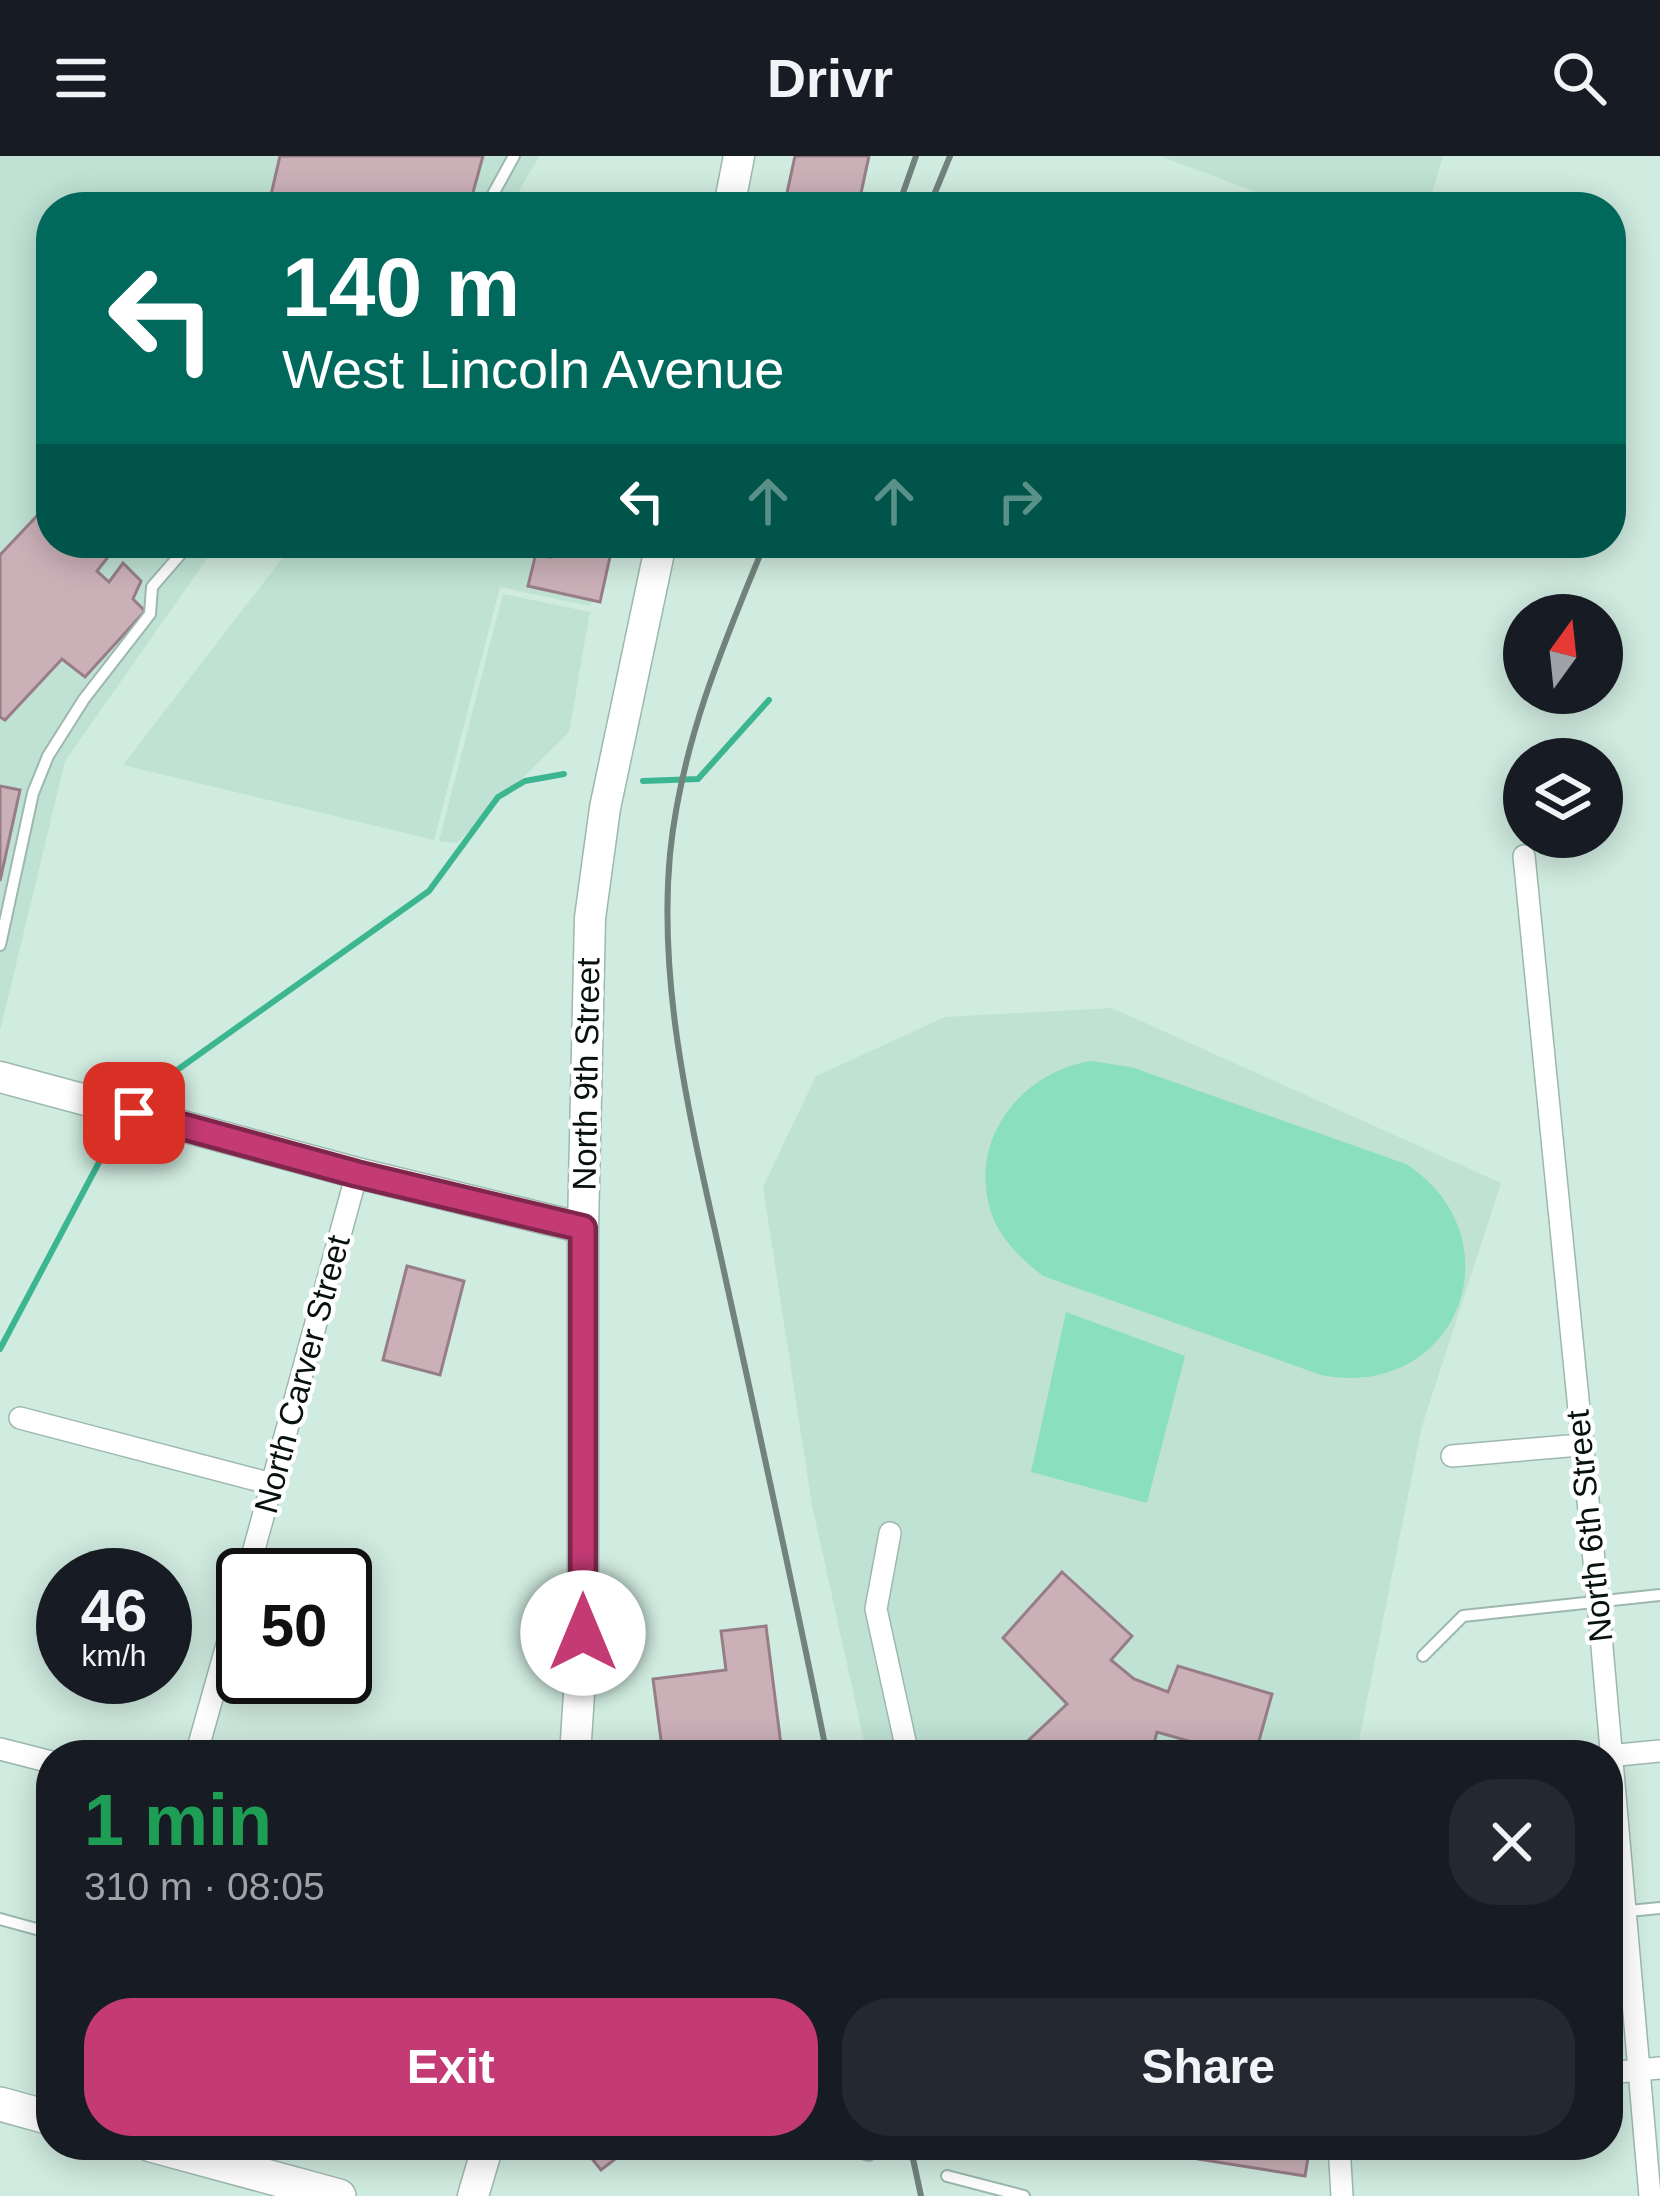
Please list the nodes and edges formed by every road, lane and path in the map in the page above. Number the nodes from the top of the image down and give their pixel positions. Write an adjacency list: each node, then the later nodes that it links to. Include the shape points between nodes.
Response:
1 (514, 156): 3 (lane)
2 (739, 156): 4 (main road)
3 (494, 192)
4 (732, 192)
5 (177, 558): 8 (lane, via 152,587 151,614 48,756)
6 (659, 558): 11 (main road, North 9th Street, via 590,918)
7 (1524, 858): 13 (street, North 6th Street)
8 (0, 945)
9 (0, 1077): 10 (main road)
10 (357, 1174): 11 (main road); 15 (street, North Carver Street)
11 (583, 1228): 23 (main road, North 9th Street)
12 (20, 1418): 15 (street)
13 (1580, 1444): 14 (street); 19 (street, North 6th Street)
14 (1452, 1456)
15 (272, 1484): 17 (street, North Carver Street)
16 (890, 1533): 24 (street, via 876,1610)
17 (254, 1548)
18 (1660, 1595): 19 (lane)
19 (1598, 1601): 20 (lane, via 1462,1616); 25 (street, North 6th Street)
20 (1424, 1656)
21 (216, 1684): 22 (street)
22 (200, 1740)
23 (576, 1740)
24 (905, 1740)
25 (1609, 1740)
26 (0, 1749): 29 (street)
27 (1660, 1751): 28 (street)
28 (1623, 1755)
29 (36, 1758)
30 (1660, 1908): 31 (lane)
31 (1623, 1911)
32 (0, 1918): 33 (lane)
33 (36, 1929)
34 (1623, 1942): 35 (street, North 6th Street)
35 (1648, 2069): 46 (street, North 6th Street)
36 (0, 2104): 37 (main road)
37 (36, 2114)
38 (206, 2160): 42 (main road)
39 (484, 2160): 43 (main road)
40 (1340, 2160): 45 (street)
41 (947, 2176): 44 (lane)
42 (339, 2196)
43 (473, 2196)
44 (1024, 2196)
45 (1342, 2196)
46 (1650, 2196)

